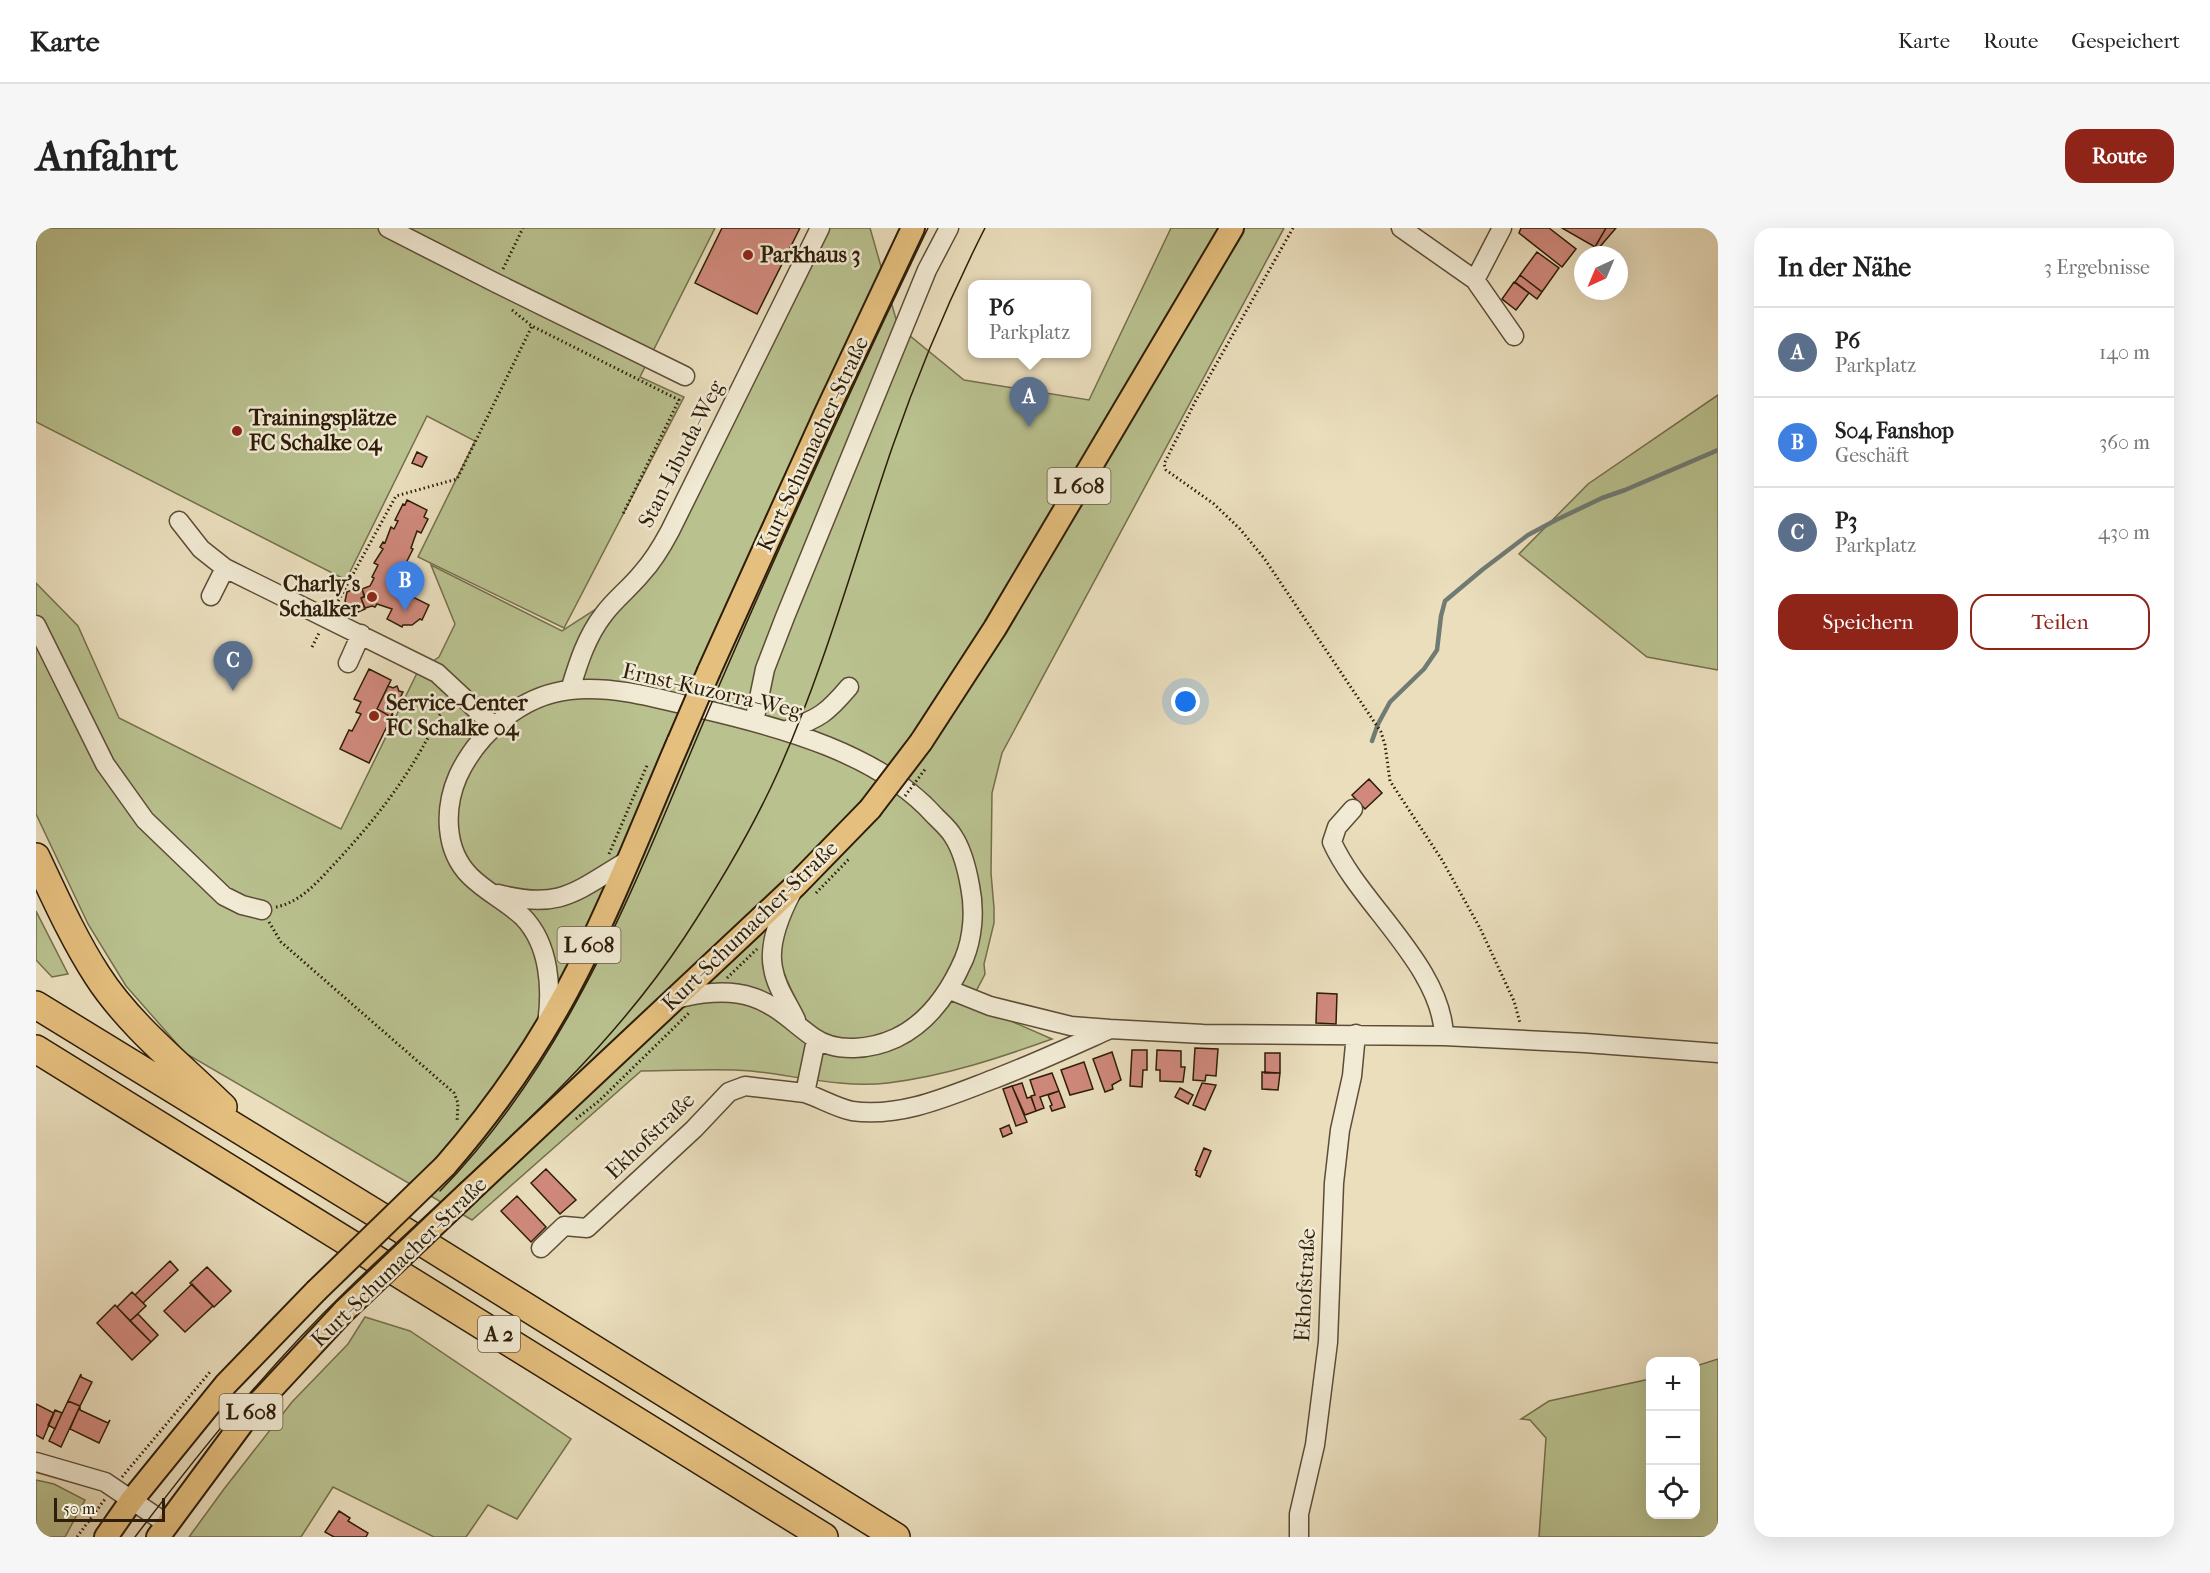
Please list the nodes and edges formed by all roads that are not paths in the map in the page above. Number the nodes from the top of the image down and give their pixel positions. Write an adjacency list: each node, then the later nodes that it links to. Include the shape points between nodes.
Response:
1 (388, 228): 10 (street)
2 (820, 228): 18 (street, Stan-Libuda-Weg, via 670,531 647,567 592,631)
3 (913, 228): 24 (main road, Kurt-Schumacher-Straße / L 608, bridge, via 709,670)
4 (949, 228): 19 (street, via 927,270 789,606 765,669)
5 (1232, 228): 25 (main road, Kurt-Schumacher-Straße / L 608, bridge, via 995,628 921,742 870,809)
6 (1401, 228): 8 (street)
7 (1502, 228): 8 (street)
8 (1475, 280): 9 (street)
9 (1514, 336)
10 (685, 376)
11 (179, 521): 12 (street, via 201,549)
12 (225, 568): 13 (street); 15 (street)
13 (211, 596)
14 (36, 625): 27 (street, via 105,764 145,820 224,896)
15 (361, 634): 16 (street); 20 (street, via 437,673)
16 (348, 663)
17 (849, 687): 21 (street, via 829,710)
18 (570, 690): 19 (street, Ernst-Kuzorra-Weg, via 652,697); 20 (street, Ernst-Kuzorra-Weg, via 526,705)
19 (754, 722): 21 (street, Ernst-Kuzorra-Weg)
20 (494, 726): 26 (street, Ernst-Kuzorra-Weg, via 471,753 458,777 448,828 453,849 468,874)
21 (787, 730): 28 (street, Ernst-Kuzorra-Weg, via 845,754 897,782 953,835 966,864 972,893 972,924 966,954)
22 (1353, 809): 35 (street, via 1337,827 1332,842 1341,862 1417,964 1443,1022)
23 (36, 857): 40 (highway, via 97,976 124,1011)
24 (627, 861): 26 (street, Ernst-Kuzorra-Weg, via 566,897 520,900); 31 (main road, Kurt-Schumacher-Straße / L 608, via 601,922)
25 (795, 886): 29 (main road, Kurt-Schumacher-Straße / L 608); 32 (street, Ernst-Kuzorra-Weg, via 773,943 772,967)
26 (490, 892): 31 (street, Ernst-Kuzorra-Weg, via 524,918 538,940 549,980)
27 (262, 910)
28 (950, 990): 33 (street, Ekhofstraße, via 990,1006 1071,1026); 36 (street, Ernst-Kuzorra-Weg, via 926,1018 899,1037 869,1048 841,1047)
29 (673, 1000): 32 (street, Ernst-Kuzorra-Weg, via 692,994 750,996 777,1008); 44 (main road, Kurt-Schumacher-Straße / L 608, bridge, via 345,1310 252,1410)
30 (36, 1005): 40 (highway, A 2)
31 (547, 1026): 43 (main road, Kurt-Schumacher-Straße / L 608, bridge, via 512,1082 445,1166 226,1384)
32 (800, 1027): 36 (street, Ernst-Kuzorra-Weg)
33 (1110, 1029): 34 (street, Ekhofstraße, via 1203,1034); 39 (street, Ekhofstraße, via 1027,1066 913,1107 879,1112 850,1110)
34 (1356, 1034): 35 (street, Ekhofstraße); 48 (street, Ekhofstraße, via 1335,1183 1328,1342 1315,1445 1299,1514)
35 (1444, 1036): 38 (street, Ekhofstraße)
36 (816, 1040): 39 (street)
37 (36, 1048): 46 (highway, A 2)
38 (1718, 1053)
39 (805, 1092): 41 (street, Ekhofstraße, via 745,1086 729,1092 587,1228 564,1226)
40 (261, 1143): 47 (highway, A 2)
41 (541, 1248)
42 (36, 1462): 43 (street, via 105,1482)
43 (131, 1501): 44 (street); 45 (main road, Kurt-Schumacher-Straße / L 608)
44 (163, 1531)
45 (106, 1537)
46 (824, 1537)
47 (896, 1537)
48 (1299, 1537)

